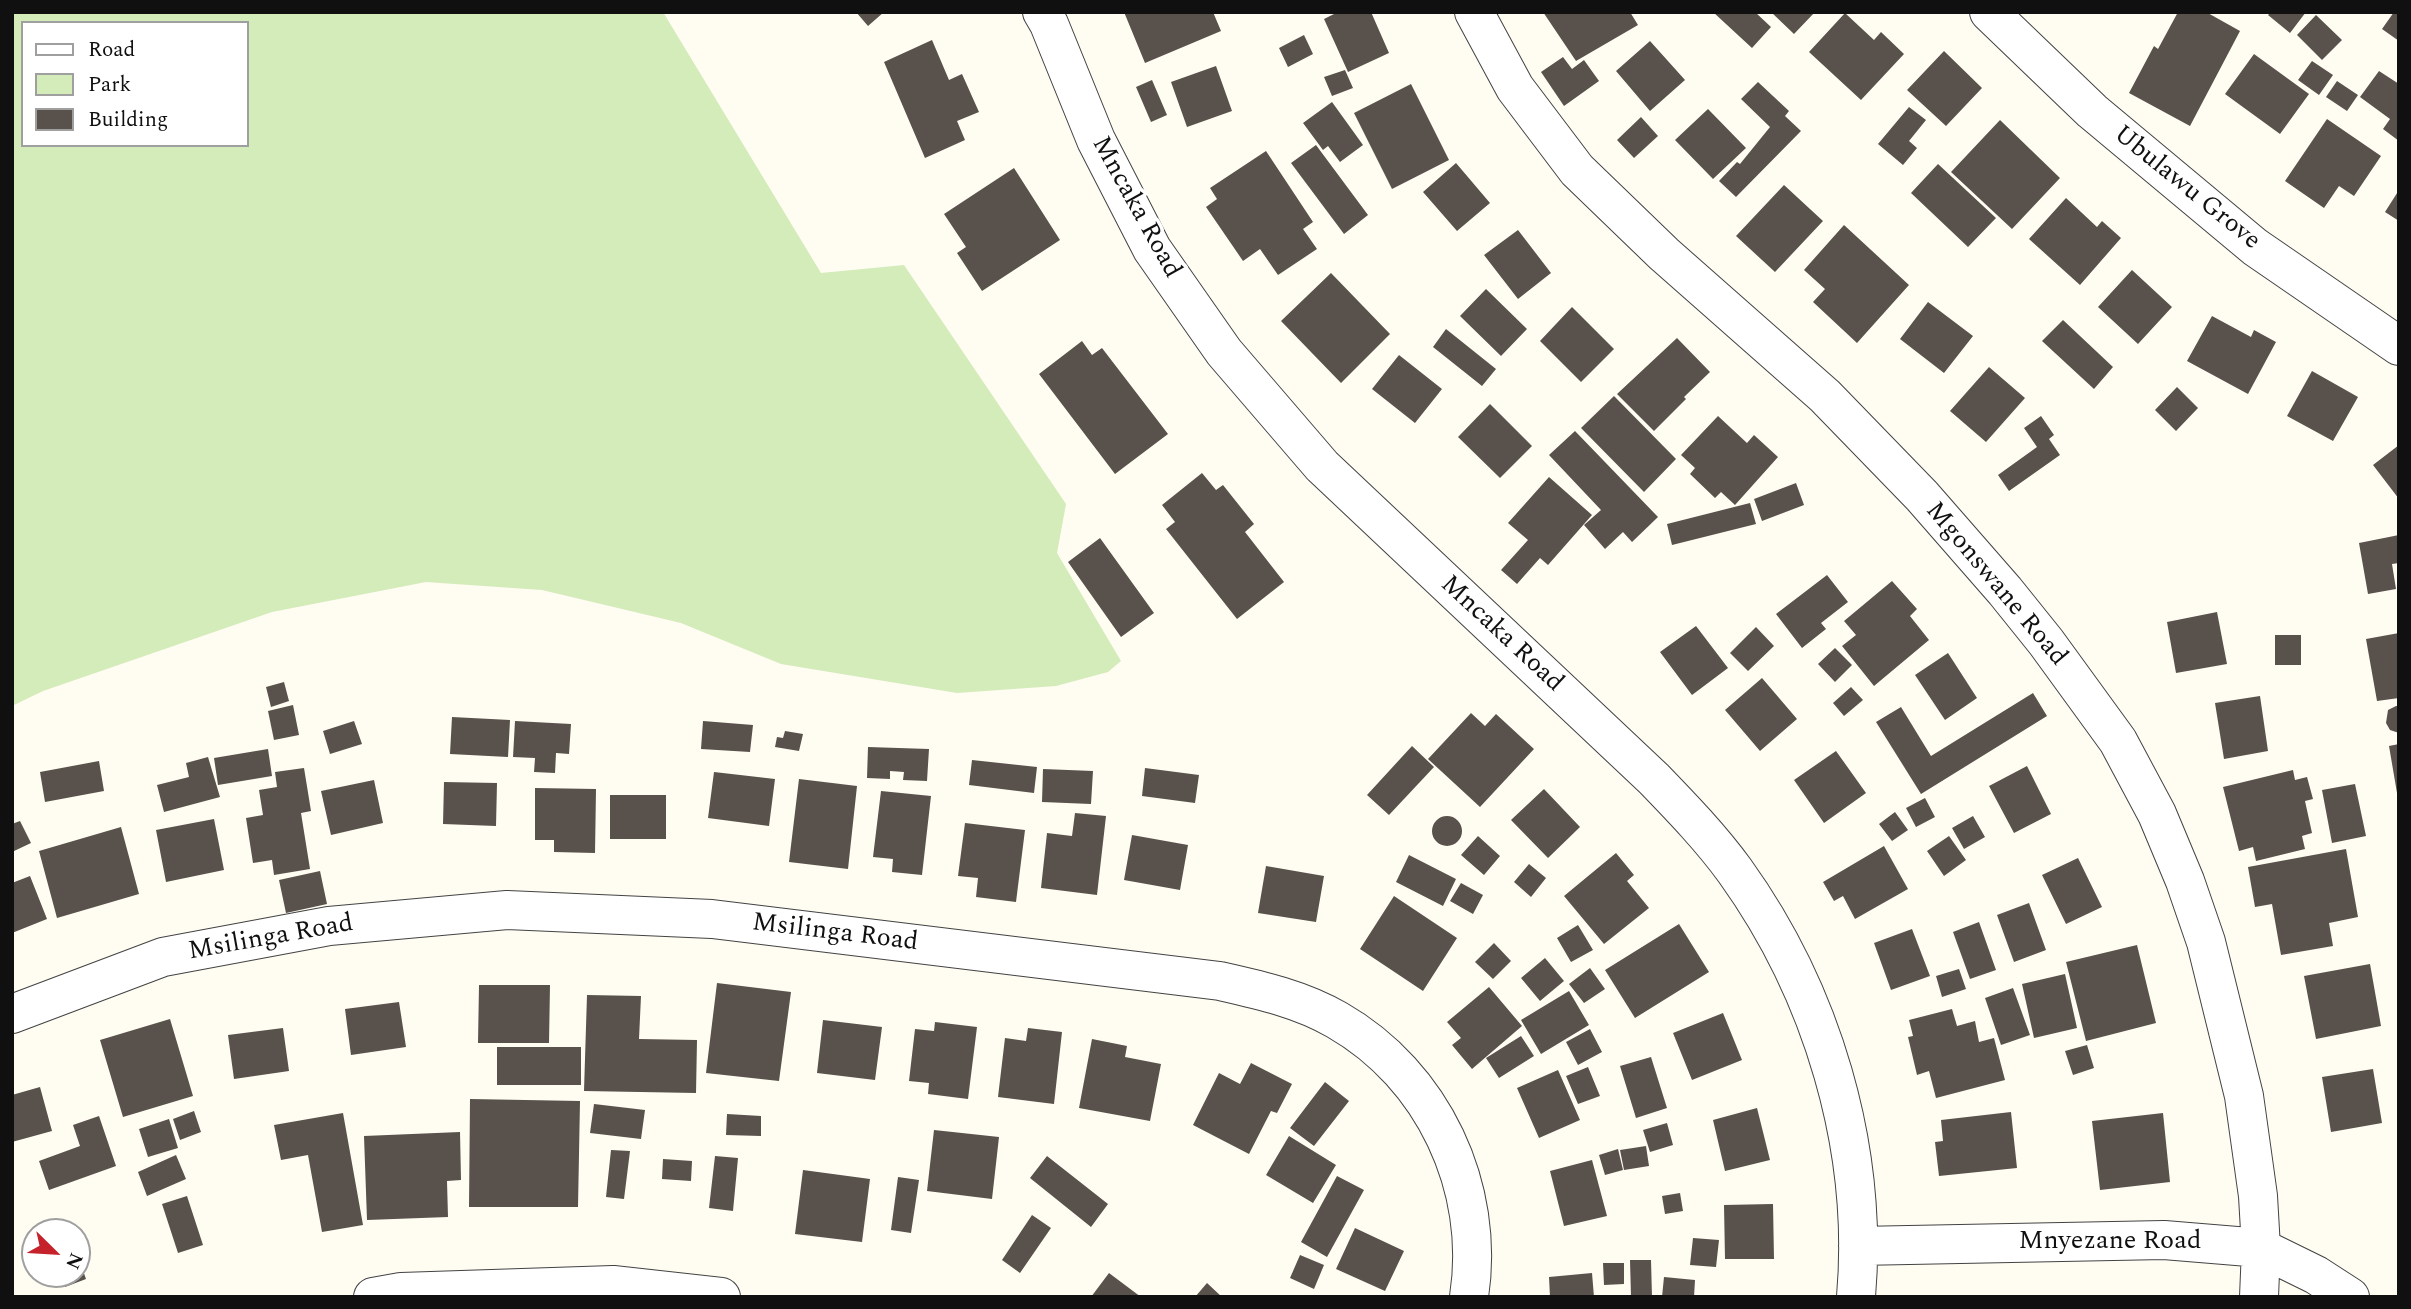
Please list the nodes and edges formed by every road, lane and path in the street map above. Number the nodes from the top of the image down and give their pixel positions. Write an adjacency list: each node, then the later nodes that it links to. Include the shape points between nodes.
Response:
1 (1042, 12): 6 (street, Mncaka Road, via 1096,140 1152,249 1224,352 1322,466 1654,779 1735,870 1797,976 1820,1032 1850,1151)
2 (1474, 12): 7 (street, Mgonswane Road, via 1515,88 1577,170 1825,396 1922,496 2005,591 2118,741 2157,814 2206,942 2244,1096)
3 (1989, 12): 4 (street, Ubulawu Grove, via 2092,111 2255,247)
4 (2399, 346)
5 (12, 1014): 10 (street, Msilinga Road, via 163,957 328,926 508,910 712,919 1220,981 1297,1001 1336,1019 1372,1043 1403,1073 1450,1145 1464,1187 1472,1230)
6 (1858, 1246): 7 (street, Mnyezane Road, via 2164,1240); 11 (street, Mncaka Road)
7 (2261, 1248): 12 (street, Mgonswane Road); 13 (street, Mnyezane Road)
8 (373, 1297): 9 (street, via 401,1292 613,1285)
9 (721, 1297)
10 (1469, 1297)
11 (1856, 1297)
12 (2259, 1297)
13 (2350, 1297)

